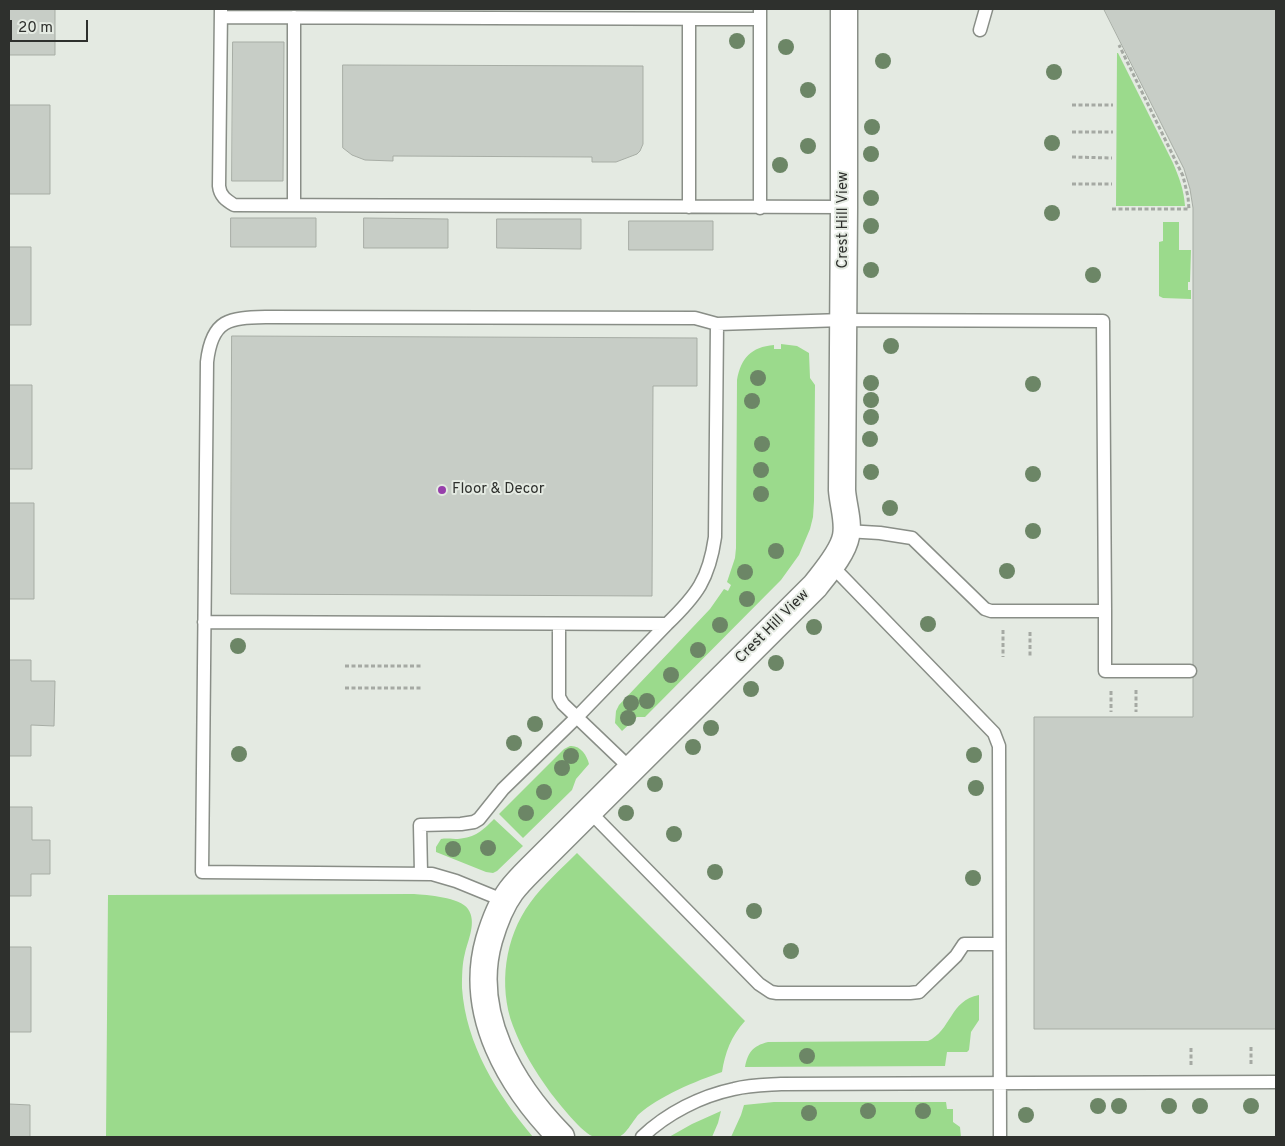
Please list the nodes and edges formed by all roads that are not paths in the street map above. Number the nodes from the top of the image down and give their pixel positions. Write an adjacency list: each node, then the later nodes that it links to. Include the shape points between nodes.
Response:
1 (844, 9): 10 (street, Crest Hill View)
2 (986, 9): 7 (lane)
3 (221, 13): 5 (lane); 8 (lane, via 220,191 234,205)
4 (760, 14): 6 (lane); 11 (lane)
5 (294, 17): 6 (lane); 8 (lane)
6 (689, 19): 9 (lane)
7 (980, 30)
8 (294, 205): 9 (lane)
9 (689, 207): 11 (lane)
10 (844, 207): 11 (lane); 12 (street, Crest Hill View)
11 (760, 208)
12 (843, 320): 13 (lane); 14 (street, Crest Hill View, via 842,490); 16 (lane, via 1103,321)
13 (717, 324): 17 (lane, via 685,318 269,317 226,322 210,342 207,362); 19 (lane, via 715,537 701,585)
14 (846, 531): 15 (street, Crest Hill View, via 846,538); 16 (lane, via 912,538 980,606 991,611)
15 (831, 565): 22 (street, Crest Hill View, via 815,586); 26 (lane, via 994,734 999,746)
16 (1105, 611): 20 (lane, via 1105,671)
17 (204, 622): 18 (lane); 24 (lane, via 202,872)
18 (559, 624): 19 (lane); 21 (lane, via 559,696)
19 (666, 624): 21 (lane)
20 (1190, 671)
21 (577, 717): 22 (lane); 24 (lane, via 503,789 479,819 461,824 420,824)
22 (631, 769): 23 (street, Crest Hill View)
23 (589, 811): 25 (street, Crest Hill View, via 519,882); 26 (lane, via 770,992 919,992 964,944)
24 (421, 873): 25 (lane, via 456,881)
25 (505, 901): 29 (street, Crest Hill View, via 497,914 485,960 487,1017 514,1080)
26 (999, 944): 28 (lane)
27 (1276, 1082): 28 (lane)
28 (1000, 1083): 30 (lane, via 781,1084 742,1088 718,1094 677,1112); 31 (lane)
29 (561, 1137)
30 (642, 1137)
31 (1000, 1137)

